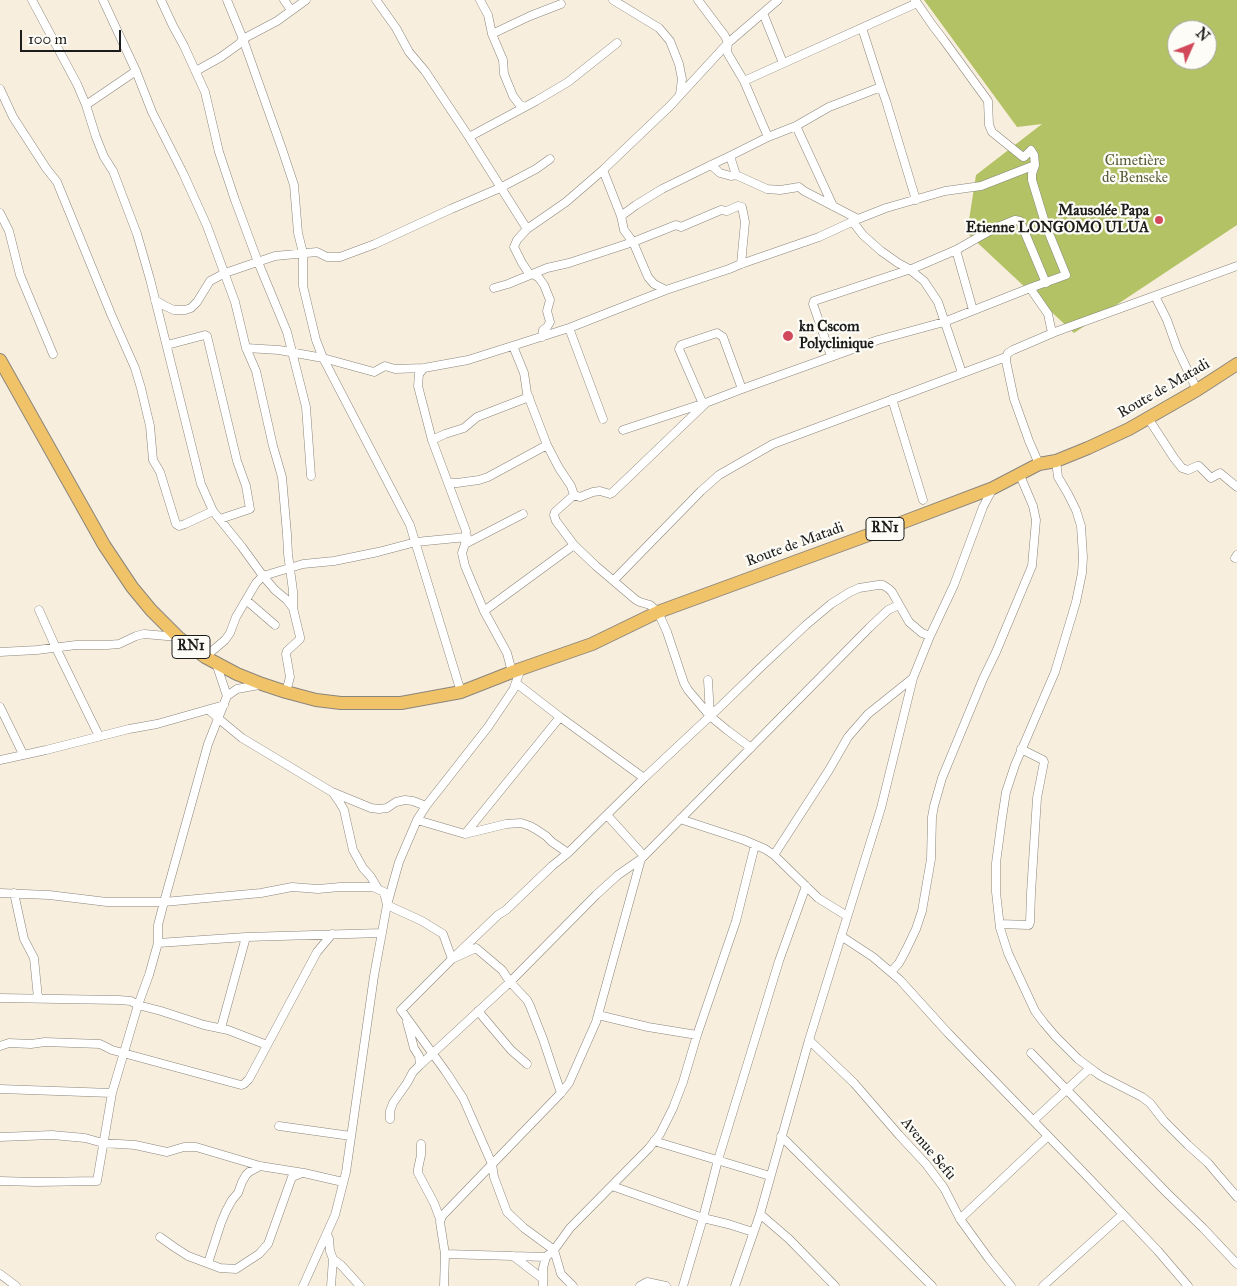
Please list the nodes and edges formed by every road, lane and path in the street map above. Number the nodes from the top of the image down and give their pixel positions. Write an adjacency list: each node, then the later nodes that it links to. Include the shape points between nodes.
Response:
1 (32, 0): 28 (street)
2 (102, 0): 22 (street)
3 (160, 0): 23 (street)
4 (227, 0): 18 (street)
5 (284, 0): 14 (street)
6 (306, 0): 14 (street)
7 (376, 0): 31 (street)
8 (480, 0): 17 (street, via 488,15)
9 (613, 0): 27 (street, via 659,28 670,41 682,79)
10 (698, 0): 20 (street)
11 (778, 0): 15 (street)
12 (916, 2): 16 (street); 36 (street, via 986,98 992,132 1023,157 1031,150)
13 (561, 4): 17 (street)
14 (291, 10): 18 (street)
15 (763, 13): 20 (street); 21 (street)
16 (862, 28): 21 (street); 26 (street)
17 (492, 34): 29 (street, via 513,96)
18 (243, 39): 23 (street); 48 (street, via 294,185)
19 (617, 43): 29 (street, via 568,82)
20 (728, 43): 24 (street, via 728,54); 27 (street)
21 (783, 63): 24 (street)
22 (136, 71): 28 (street); 53 (street, via 152,112 196,199)
23 (196, 71): 49 (street, via 205,92 219,152)
24 (744, 80): 32 (street)
25 (0, 88): 97 (street, via 13,116 56,182 135,368 150,426 153,460 176,524 181,526)
26 (881, 88): 30 (street, via 829,106); 40 (street)
27 (679, 96): 37 (street)
28 (86, 105): 60 (street, via 104,158 113,171 137,234)
29 (524, 107): 31 (street)
30 (796, 126): 32 (street); 41 (street)
31 (469, 137): 39 (street)
32 (768, 137): 33 (street)
33 (730, 156): 35 (street); 38 (street)
34 (550, 159): 39 (street)
35 (710, 164): 38 (street, via 720,173); 43 (street, via 662,189)
36 (1035, 165): 40 (street, via 981,186 945,190); 55 (street, via 1032,180 1066,275)
37 (603, 170): 43 (street); 45 (street, via 566,202)
38 (736, 175): 41 (street, via 773,190 799,187)
39 (500, 188): 45 (street); 48 (street, via 340,257)
40 (916, 200): 44 (street)
41 (833, 206): 44 (street)
42 (0, 214): 70 (street, via 9,231 20,275)
43 (621, 216): 46 (street, via 624,230)
44 (855, 221): 50 (street); 52 (street, via 863,235 881,251)
45 (527, 229): 54 (street, via 514,247)
46 (633, 242): 50 (street, via 676,225 681,227 721,210 741,206 745,229); 54 (street); 58 (street, via 651,281)
47 (956, 250): 52 (street); 55 (street, via 993,229 1020,221); 61 (street)
48 (303, 253): 49 (street, via 275,256); 73 (street, via 303,286 316,340)
49 (258, 262): 53 (street); 69 (street)
50 (741, 264): 58 (street)
51 (1237, 266): 59 (street)
52 (910, 269): 62 (street, via 922,278 938,302); 71 (street, via 813,303)
53 (225, 273): 60 (street, via 210,280 191,308 174,310); 68 (street)
54 (532, 274): 56 (street); 65 (street, via 544,285 550,300 547,311 550,322)
55 (1046, 283): 57 (street)
56 (494, 288)
57 (1030, 288): 61 (street); 64 (street, via 1048,314)
58 (666, 290): 63 (street)
59 (1155, 296): 64 (street); 79 (street)
60 (155, 300): 66 (street)
61 (973, 310): 62 (street)
62 (944, 322): 71 (street); 77 (street)
63 (569, 328): 65 (street); 83 (street)
64 (1052, 333): 72 (street, via 1013,350)
65 (542, 336): 67 (street)
66 (167, 345): 97 (street, via 201,484); 99 (street, via 207,336 250,509)
67 (513, 346): 76 (street, via 468,360); 80 (street)
68 (246, 348): 69 (street); 103 (street, via 256,371 282,477)
69 (293, 353): 73 (street); 91 (street, via 306,407)
70 (53, 354)
71 (831, 356): 78 (street)
72 (1006, 357): 77 (street); 89 (street, via 1014,399)
73 (324, 358): 76 (street, via 374,372 385,366); 101 (street)
74 (0, 360): 114 (highway, RN1, via 104,545 132,587)
75 (1237, 364): 79 (highway, Route de Matadi / RN1)
76 (424, 368): 86 (street, via 419,374 418,386)
77 (962, 373): 81 (street)
78 (742, 389): 82 (street); 82 (street, via 723,337 717,333 681,345 679,349)
79 (1197, 390): 84 (highway, Route de Matadi / RN1)
80 (529, 397): 86 (street, via 477,417 464,428); 87 (street)
81 (892, 399): 96 (street); 105 (street, via 772,444 719,475)
82 (706, 403): 85 (street); 95 (street, via 612,493 600,491 580,497)
83 (603, 418)
84 (1148, 418): 88 (highway, Route de Matadi / RN1); 94 (street, via 1182,468 1188,470 1199,466 1210,478 1220,473)
85 (623, 430)
86 (432, 440): 92 (street)
87 (547, 445): 92 (street, via 488,477); 95 (street)
88 (1056, 461): 89 (highway, Route de Matadi / RN1); 133 (street, via 1058,477 1081,526 1082,573 1055,672)
89 (1039, 464): 90 (highway, Route de Matadi / RN1)
90 (1019, 474): 93 (highway, Route de Matadi / RN1); 161 (street, via 1036,520 1032,566 942,778 932,817 931,859 922,911 906,950)
91 (311, 476)
92 (448, 483): 100 (street, via 466,531)
93 (993, 488): 111 (highway, Route de Matadi / RN1); 113 (street)
94 (1237, 488)
95 (574, 495): 102 (street, via 554,515)
96 (923, 500)
97 (213, 511): 99 (street)
98 (523, 514): 100 (street)
99 (220, 518): 104 (street)
100 (466, 540): 101 (street); 110 (street, via 462,553 465,566)
101 (416, 542): 103 (street, via 347,559); 123 (street)
102 (574, 545): 105 (street); 110 (street)
103 (290, 568): 104 (street); 108 (street)
104 (263, 576): 106 (street); 108 (street)
105 (614, 580): 111 (street, via 636,600)
106 (246, 600): 112 (street); 117 (street, via 230,633)
107 (899, 606): 113 (street, via 909,622); 128 (street, via 892,592 883,585 850,592 806,625); 132 (street, via 888,610)
108 (293, 608): 122 (street, via 300,639 287,650 290,677)
109 (39, 610): 115 (street)
110 (484, 611): 118 (street)
111 (658, 612): 118 (highway, Route de Matadi / RN1); 128 (street, via 684,683)
112 (275, 625)
113 (930, 636): 119 (street)
114 (178, 637): 115 (street, via 144,634 119,644); 117 (highway, RN1)
115 (56, 648): 116 (street); 131 (street)
116 (0, 652)
117 (210, 660): 121 (highway, RN1); 124 (street)
118 (516, 675): 123 (highway, RN1); 129 (street); 138 (street, via 513,690 488,727)
119 (913, 678): 145 (street, via 868,714 848,737); 153 (street, via 881,808)
120 (708, 680): 128 (street)
121 (262, 684): 122 (highway, RN1); 124 (street, via 237,689)
122 (286, 692): 123 (highway, RN1, via 316,700 375,704 401,703)
123 (461, 692)
124 (227, 696): 125 (street)
125 (224, 705): 127 (street); 130 (street)
126 (0, 707): 134 (street)
127 (209, 710): 130 (street); 131 (street)
128 (710, 716): 132 (street); 136 (street)
129 (560, 718): 136 (street); 142 (street)
130 (219, 719): 137 (street, via 242,738); 151 (street, via 208,744)
131 (98, 736): 134 (street)
132 (750, 748): 140 (street)
133 (1021, 749): 154 (street, via 1006,792 996,863); 154 (street, via 1044,762 1037,798 1030,925)
134 (23, 754): 135 (street)
135 (0, 760)
136 (644, 778): 139 (street)
137 (332, 792): 138 (street, via 371,808 387,808 405,800); 148 (street, via 344,810 353,850)
138 (426, 806): 141 (street)
139 (608, 815): 144 (street); 146 (street)
140 (680, 819): 143 (street); 146 (street)
141 (418, 820): 142 (street); 152 (street, via 399,862)
142 (465, 834): 144 (street, via 520,823 537,830)
143 (755, 845): 145 (street); 170 (street, via 736,921)
144 (568, 853): 160 (street)
145 (774, 855): 147 (street)
146 (643, 858): 162 (street, via 596,895); 167 (street)
147 (806, 886): 153 (street, via 818,898); 196 (street, via 779,961)
148 (378, 889): 151 (street, via 358,886 292,887); 152 (street, via 384,892)
149 (0, 892): 150 (street)
150 (14, 893): 151 (street, via 107,902); 164 (street, via 24,939 34,958)
151 (164, 902): 159 (street, via 158,925)
152 (386, 906): 155 (street); 160 (street, via 443,934)
153 (847, 916): 157 (street)
154 (1000, 924): 179 (street, via 1008,953 1035,1011 1056,1037)
155 (382, 933): 156 (street); 189 (street)
156 (332, 934): 158 (street); 172 (street, via 317,952)
157 (841, 936): 161 (street); 171 (street)
158 (246, 937): 159 (street); 169 (street)
159 (158, 942): 165 (street)
160 (452, 959): 162 (street, via 476,948 502,970); 168 (street, via 401,1010)
161 (891, 972): 187 (street)
162 (510, 982): 166 (street); 180 (street, via 530,1006)
163 (0, 998): 164 (street)
164 (38, 998): 165 (street, via 119,1000)
165 (138, 1005): 169 (street); 174 (street)
166 (478, 1012): 176 (street); 178 (street)
167 (598, 1015): 170 (street); 181 (street)
168 (405, 1016): 176 (street); 177 (street)
169 (221, 1028): 172 (street)
170 (697, 1035): 193 (street, via 673,1108)
171 (809, 1040): 190 (street); 208 (street, Avenue Sefu, via 854,1083 926,1164 944,1188)
172 (267, 1045): 174 (street, via 249,1079 241,1085)
173 (0, 1046): 174 (street, via 45,1042 100,1044)
174 (124, 1053): 185 (street)
175 (1031, 1053): 183 (street)
176 (433, 1054): 177 (street); 197 (street, via 463,1098)
177 (420, 1064): 186 (street, via 393,1103)
178 (527, 1064)
179 (1090, 1068): 183 (street); 204 (street, via 1150,1103)
180 (556, 1079): 181 (street); 184 (street)
181 (569, 1083): 184 (street)
182 (0, 1089): 185 (street)
183 (1067, 1090): 187 (street); 219 (street)
184 (561, 1092): 197 (street)
185 (112, 1093): 194 (street)
186 (390, 1118)
187 (1034, 1120): 191 (street)
188 (279, 1126): 189 (street)
189 (351, 1136): 202 (street)
190 (781, 1136): 200 (street); 233 (street)
191 (1048, 1136): 206 (street); 208 (street)
192 (0, 1137): 194 (street, via 52,1135)
193 (654, 1141): 196 (street); 203 (street)
194 (103, 1143): 198 (street, via 167,1152 196,1147); 201 (street, via 97,1181)
195 (421, 1144): 209 (street, via 418,1173)
196 (718, 1160): 200 (street); 207 (street)
197 (492, 1164): 209 (street); 213 (street, via 507,1212)
198 (260, 1166): 199 (street); 218 (street, via 249,1172 226,1211)
199 (304, 1173): 202 (street); 218 (street, via 292,1177 271,1237 259,1254 236,1269)
200 (770, 1176): 205 (street)
201 (0, 1181)
202 (343, 1182): 211 (street)
203 (612, 1186): 207 (street); 213 (street, via 570,1228)
204 (1237, 1197)
205 (760, 1214): 210 (street); 232 (street)
206 (1123, 1214): 235 (street); 236 (street)
207 (703, 1218): 210 (street); 230 (street)
208 (960, 1219): 234 (street, Avenue Sefu)
209 (440, 1220): 214 (street)
210 (753, 1232): 231 (street)
211 (327, 1234): 217 (street); 223 (street)
212 (160, 1237): 218 (street, via 188,1256)
213 (554, 1250): 216 (street); 227 (street, via 562,1274)
214 (445, 1254): 215 (street); 226 (street)
215 (513, 1256): 216 (street); 221 (street)
216 (546, 1257): 221 (street)
217 (334, 1259): 224 (street); 225 (street)
218 (208, 1263)
219 (1237, 1264)
220 (0, 1274): 222 (street)
221 (543, 1283)
222 (16, 1286)
223 (303, 1286)
224 (331, 1286)
225 (360, 1286)
226 (444, 1286)
227 (573, 1286)
228 (640, 1286): 229 (street, via 646,1282)
229 (666, 1286)
230 (683, 1286)
231 (735, 1286)
232 (835, 1286)
233 (932, 1286)
234 (1011, 1286)
235 (1043, 1286)
236 (1188, 1286)

